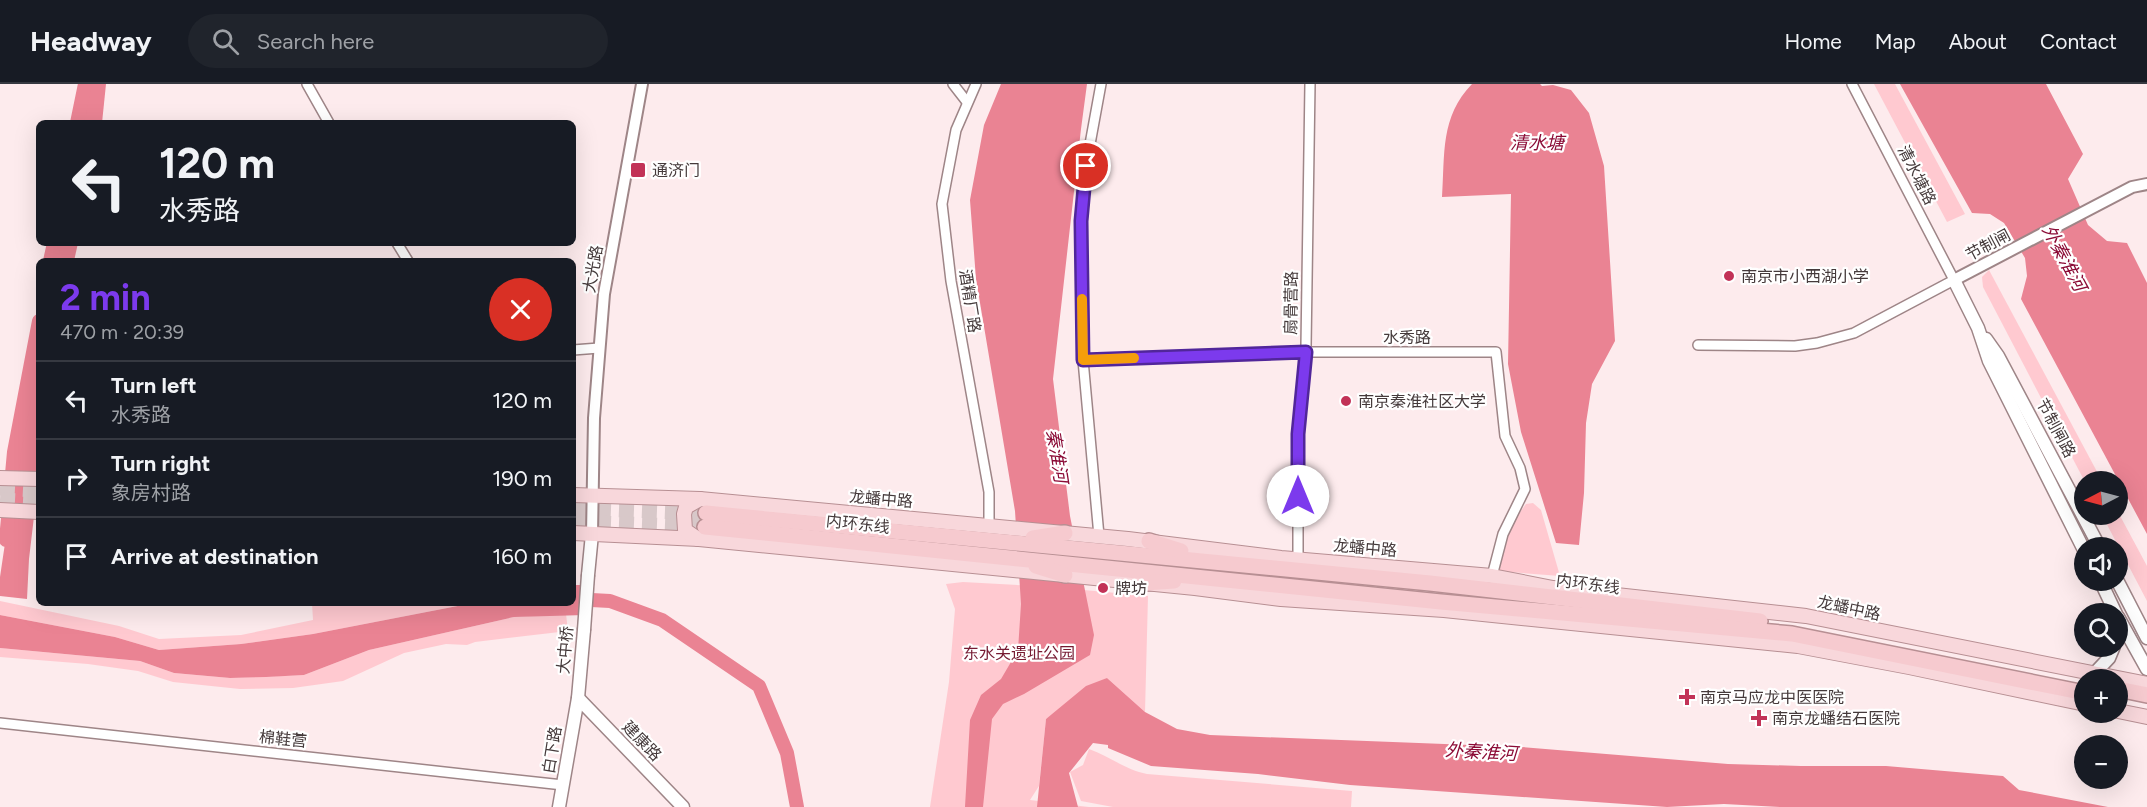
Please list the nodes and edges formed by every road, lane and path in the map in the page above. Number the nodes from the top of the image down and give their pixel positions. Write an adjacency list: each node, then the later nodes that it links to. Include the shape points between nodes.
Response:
1 (307, 84): 9 (street)
2 (642, 84): 14 (street, 大光路, via 604,294)
3 (953, 84): 8 (street)
4 (976, 84): 8 (street, 酒精厂路)
5 (1101, 84): 17 (street, via 1081,221)
6 (1310, 84): 16 (street, 扇骨营路)
7 (1852, 84): 11 (street, 清水塘路)
8 (967, 102): 25 (street, 酒精厂路, via 956,130 942,204 951,281 988,492)
9 (327, 120)
10 (2147, 184): 11 (street, 节制闸, via 2132,187)
11 (1954, 280): 12 (main road, 节制闸路); 13 (street, via 1854,333 1817,343)
12 (1978, 328): 30 (main road, 节制闸路, via 1989,361); 31 (main road, 节制闸路, via 1998,356)
13 (1698, 345)
14 (599, 348): 15 (street); 21 (street, 大光路)
15 (576, 350)
16 (1306, 352): 17 (street, 水秀路); 35 (street, 扇骨营路, via 1298,434); 39 (street, 水秀路, via 1496,352 1505,436 1526,489 1503,534)
17 (1083, 360): 29 (street)
18 (0, 478): 19 (main road)
19 (36, 479)
20 (576, 495): 21 (main road, 龙蟠中路)
21 (593, 496): 24 (main road, 龙蟠中路); 28 (street, 大光路)
22 (0, 510): 23 (main road)
23 (36, 512)
24 (702, 519): 25 (main road, 龙蟠中路); 28 (main road, 龙蟠中路); 34 (highway, 内环东线)
25 (989, 525): 34 (main road, 龙蟠中路)
26 (576, 533): 28 (main road, 龙蟠中路)
27 (1065, 533): 32 (main road, 龙蟠中路); 34 (highway)
28 (591, 534): 55 (main road, 大中桥, bridge)
29 (1099, 536): 32 (main road, 龙蟠中路); 33 (main road, 龙蟠中路)
30 (2077, 537)
31 (2094, 537)
32 (1083, 542): 34 (highway, 内环东线); 36 (highway, 内环东线)
33 (1149, 542): 35 (main road, 龙蟠中路); 36 (highway)
34 (1008, 549): 37 (highway, 内环东线); 38 (highway)
35 (1298, 558): 39 (main road, 龙蟠中路)
36 (1219, 562): 49 (highway, 内环东线, via 1796,626)
37 (1085, 571): 38 (main road); 40 (highway, 内环东线); 41 (main road)
38 (1065, 575)
39 (1492, 576): 48 (main road, 龙蟠中路, via 1553,588 1806,616)
40 (1219, 578): 41 (highway); 52 (highway, 内环东线, via 1792,634)
41 (1144, 583): 57 (main road, via 1798,646)
42 (2123, 591): 44 (main road)
43 (2128, 635): 47 (main road)
44 (2147, 638)
45 (2109, 657): 46 (main road)
46 (2098, 669)
47 (2147, 669)
48 (2074, 675)
49 (2074, 675)
50 (2128, 682): 51 (main road, 龙蟠中路)
51 (2147, 684)
52 (2074, 691)
53 (2128, 691): 54 (highway)
54 (2147, 695)
55 (578, 698): 62 (main road, 白下路); 64 (main road, 建康路)
56 (2128, 701): 58 (highway)
57 (2074, 702)
58 (2147, 705)
59 (2128, 713): 60 (main road)
60 (2147, 717)
61 (0, 723): 62 (street, 棉鞋营)
62 (563, 786): 63 (main road, 白下路)
63 (559, 807)
64 (683, 807)

